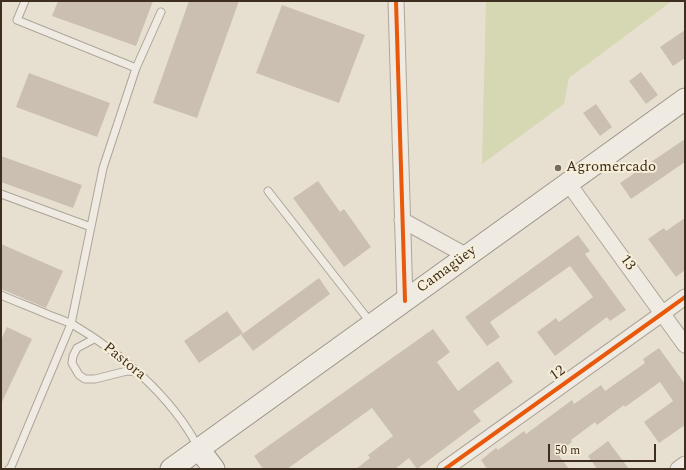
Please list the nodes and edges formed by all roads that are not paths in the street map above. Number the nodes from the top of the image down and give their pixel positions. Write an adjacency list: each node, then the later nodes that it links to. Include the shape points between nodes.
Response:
1 (25, 1): 4 (lane, via 17,20)
2 (396, 1): 9 (street)
3 (161, 12): 4 (lane)
4 (136, 68): 10 (lane, via 103,168)
5 (685, 99): 6 (main road, Camagüey)
6 (568, 183): 11 (main road, Camagüey); 15 (street, 13)
7 (268, 191): 17 (lane)
8 (1, 194): 10 (lane)
9 (402, 220): 11 (street); 14 (street)
10 (91, 227): 16 (lane)
11 (467, 256): 14 (main road, Camagüey)
12 (1, 295): 16 (lane, Pastora)
13 (685, 297): 15 (street, 12)
14 (405, 300): 17 (main road, Camagüey)
15 (664, 313): 19 (street, 13); 26 (street, 12)
16 (71, 324): 18 (lane, Pastora); 23 (lane)
17 (371, 324): 21 (main road, Camagüey)
18 (94, 339): 20 (lane, Pastora); 20 (lane, via 77,348 73,356 72,363 79,375 85,379 95,379 127,371)
19 (685, 345)
20 (137, 372): 21 (lane, Pastora, via 158,391 179,416)
21 (199, 449): 24 (main road, Camagüey); 25 (main road, Pastora)
22 (685, 464): 27 (street)
23 (9, 469)
24 (171, 469)
25 (214, 469)
26 (445, 469)
27 (678, 469)

